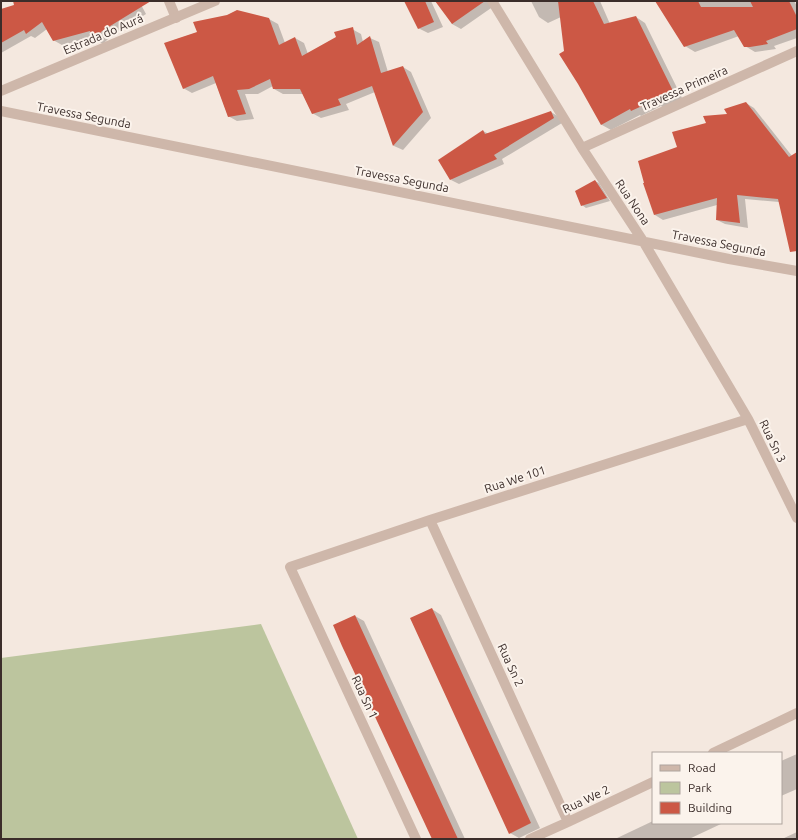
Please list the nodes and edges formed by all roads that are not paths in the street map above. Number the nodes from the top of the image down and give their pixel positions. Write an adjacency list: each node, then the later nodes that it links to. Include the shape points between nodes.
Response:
1 (169, 1): 4 (street)
2 (215, 1): 4 (street, Estrada do Aurá)
3 (492, 1): 8 (street, Rua Nona)
4 (176, 18): 6 (street, Estrada do Aurá)
5 (797, 51): 8 (street, Travessa Primeira)
6 (1, 91)
7 (1, 111): 9 (street, Travessa Segunda)
8 (582, 148): 9 (street, Rua Nona)
9 (643, 241): 10 (street, Travessa Segunda); 11 (street, Rua Nona)
10 (797, 272)
11 (748, 419): 12 (street, Rua Sn 3); 13 (street, Rua We 101)
12 (797, 518)
13 (430, 520): 14 (street, Rua We 101); 18 (street, Rua Sn 2)
14 (290, 567): 19 (street, Rua Sn 1)
15 (797, 713): 16 (street)
16 (715, 752)
17 (652, 782): 18 (street, Rua We 2)
18 (568, 822): 20 (street, Rua We 2)
19 (416, 839)
20 (530, 839)

